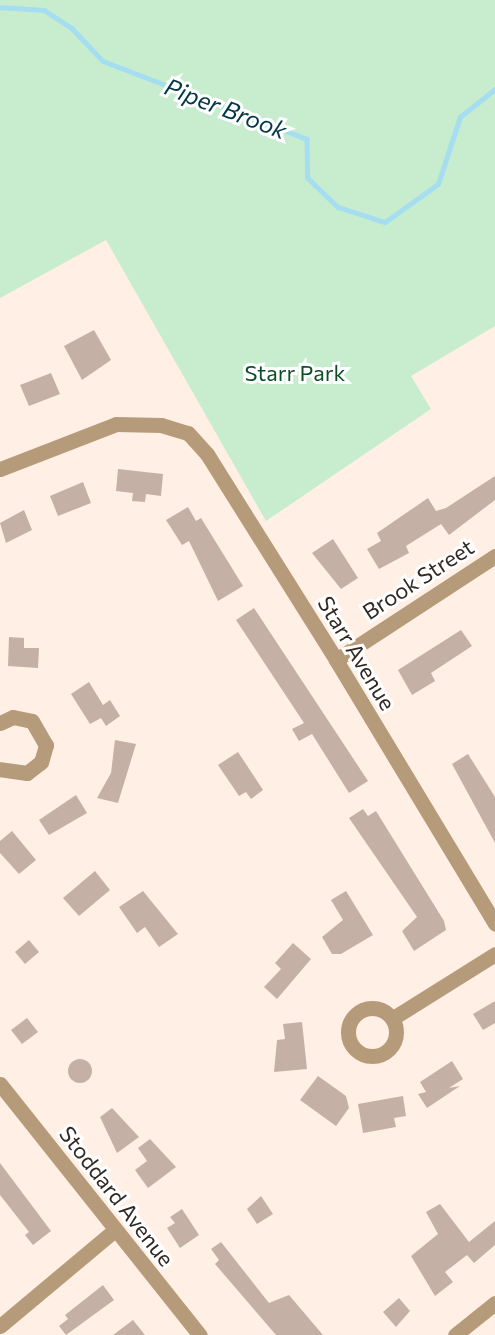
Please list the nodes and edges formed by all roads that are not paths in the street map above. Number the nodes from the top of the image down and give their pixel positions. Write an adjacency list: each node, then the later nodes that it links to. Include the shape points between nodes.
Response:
1 (0, 469): 3 (street, Starr Avenue, via 116,424 161,424 188,433 207,454)
2 (495, 556): 3 (street, Brook Street)
3 (336, 660): 6 (street, Starr Avenue)
4 (0, 723): 5 (street, via 13,717 32,721 46,745 35,769 18,775)
5 (0, 770)
6 (495, 924)
7 (495, 954): 8 (street)
8 (393, 1018)
9 (0, 1084): 10 (street, Stoddard Avenue)
10 (115, 1230): 12 (street); 13 (street, Stoddard Avenue)
11 (494, 1305): 14 (street)
12 (0, 1326)
13 (200, 1335)
14 (455, 1335)

